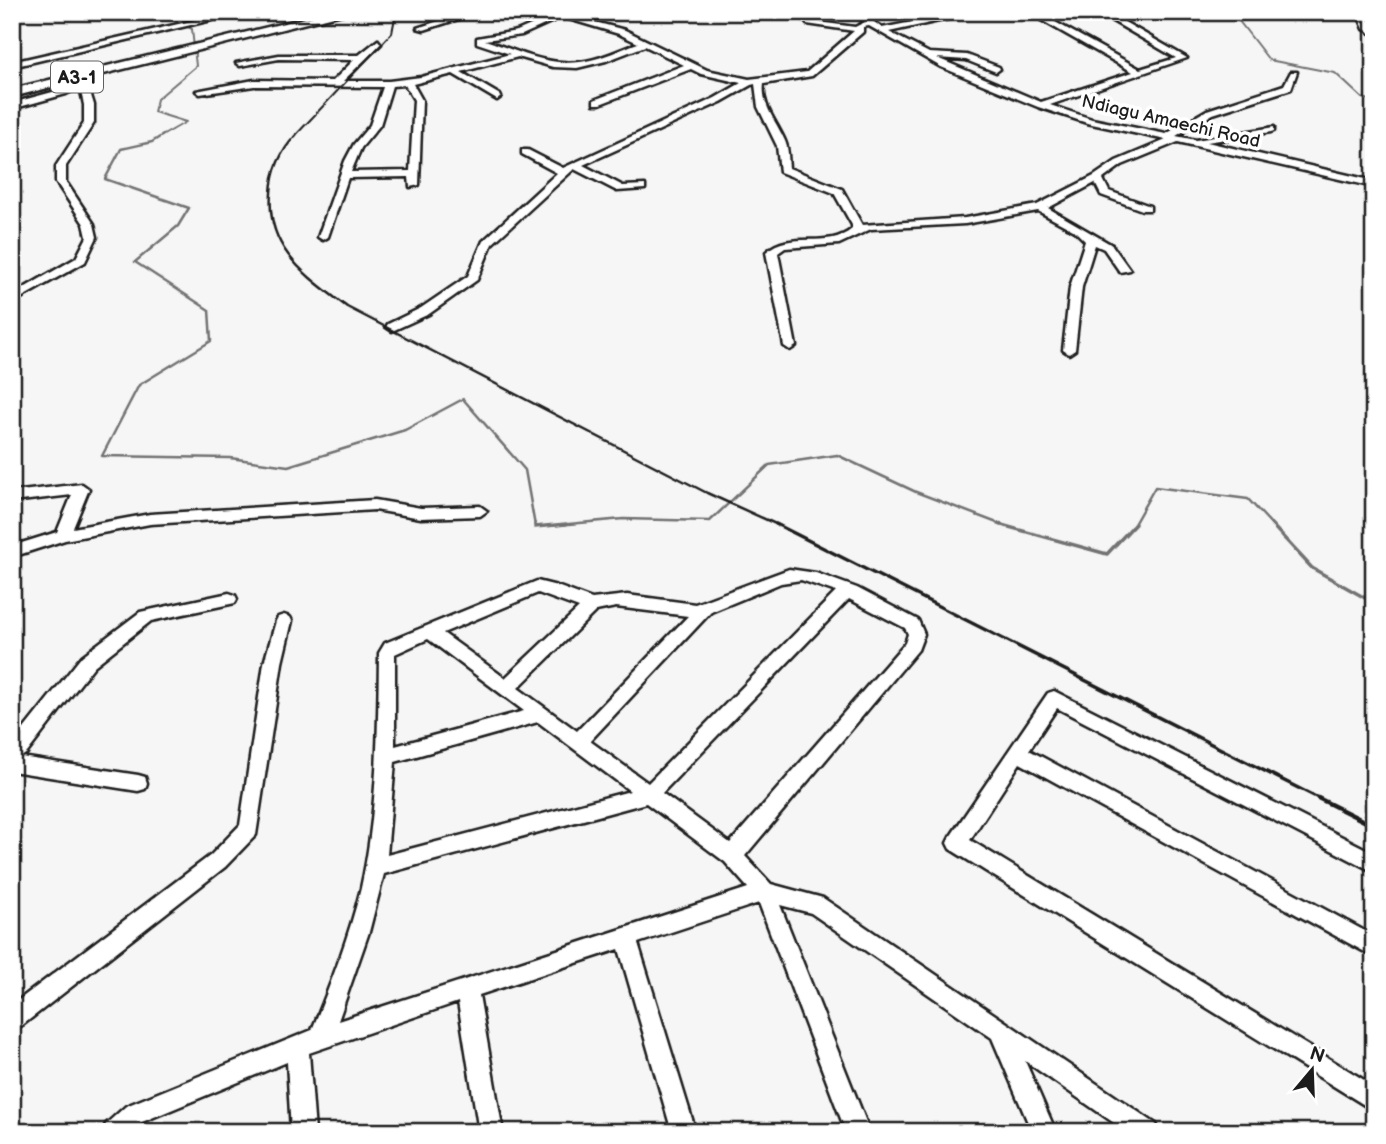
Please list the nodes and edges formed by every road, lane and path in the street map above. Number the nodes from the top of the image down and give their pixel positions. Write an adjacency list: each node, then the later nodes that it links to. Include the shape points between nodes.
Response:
1 (242, 12): 31 (street)
2 (320, 12): 18 (highway, A3-1)
3 (345, 12): 18 (highway, A3-1)
4 (477, 12): 15 (street)
5 (611, 12): 12 (street)
6 (976, 12): 16 (street)
7 (1031, 12): 35 (street)
8 (1101, 12): 35 (street, via 1183,58)
9 (1361, 12): 17 (street)
10 (856, 13): 14 (street, Ndiagu Amaechi Road)
11 (557, 14): 12 (street); 22 (street, via 519,33 479,40)
12 (584, 20): 20 (street)
13 (807, 22): 14 (street)
14 (865, 26): 16 (street, Ndiagu Amaechi Road); 39 (street, via 816,70)
15 (421, 28)
16 (881, 31): 21 (street, Ndiagu Amaechi Road)
17 (1374, 33)
18 (244, 34): 26 (highway, A3-1)
19 (378, 42): 23 (street)
20 (646, 43): 22 (street, via 575,65); 32 (street)
21 (916, 51): 25 (street, Ndiagu Amaechi Road); 27 (street)
22 (520, 54): 34 (street)
23 (360, 58): 28 (street, via 279,57); 40 (street)
24 (1002, 58): 30 (street)
25 (932, 59): 27 (street, Ndiagu Amaechi Road); 29 (street)
26 (141, 60): 37 (highway, A3-1); 42 (highway)
27 (947, 62): 30 (street, via 970,56); 47 (street, Ndiagu Amaechi Road)
28 (240, 63)
29 (918, 64)
30 (983, 64): 33 (street)
31 (12, 65)
32 (691, 66): 39 (street); 46 (street)
33 (996, 69)
34 (453, 71): 38 (street); 45 (street)
35 (1139, 72): 47 (street)
36 (1294, 74): 50 (street, via 1288,87 1210,113)
37 (82, 79): 44 (highway, A3-1); 48 (street, via 64,92); 65 (street, via 89,124 61,166 61,183 89,224 92,237 81,260)
38 (408, 82): 41 (street); 55 (street, via 418,100 414,179)
39 (755, 82): 53 (street); 61 (street, via 782,145 784,170 838,191)
40 (336, 83): 41 (street); 43 (street, via 254,83)
41 (389, 84): 55 (street, via 380,99 374,128 355,151)
42 (12, 86)
43 (200, 92)
44 (12, 93)
45 (497, 97)
46 (597, 102)
47 (1041, 105): 50 (street, Ndiagu Amaechi Road)
48 (12, 106)
49 (1271, 129): 51 (street)
50 (1171, 138): 51 (street, Ndiagu Amaechi Road); 56 (street)
51 (1191, 142): 57 (street, Ndiagu Amaechi Road)
52 (525, 152): 54 (street)
53 (575, 165): 54 (street); 58 (street, via 621,190)
54 (564, 173): 66 (street, via 487,243 472,278)
55 (346, 175): 62 (street)
56 (1098, 178): 59 (street); 60 (street, via 1105,193)
57 (1374, 184)
58 (641, 187)
59 (1040, 208): 61 (street, via 965,221); 63 (street)
60 (1146, 208)
61 (856, 226): 67 (street, via 848,239 786,245 772,252)
62 (323, 237)
63 (1090, 238): 64 (street, via 1108,247); 68 (street, via 1076,287)
64 (1124, 270)
65 (12, 300)
66 (392, 327)
67 (790, 346)
68 (1069, 350)
69 (12, 497): 71 (street, via 82,489)
70 (480, 511): 71 (street, via 421,513 375,505 150,519)
71 (63, 535): 72 (street)
72 (12, 552)
73 (846, 592): 76 (street, via 807,575 789,574); 87 (street); 88 (street, via 912,624 916,634 912,646)
74 (229, 599): 82 (street, via 146,616 88,661 21,748)
75 (592, 605): 76 (street, via 617,601 685,610); 78 (street, via 549,587 537,587); 79 (street)
76 (707, 606): 81 (street)
77 (284, 621): 95 (street, via 273,663 249,829 218,861)
78 (430, 632): 79 (street); 84 (street, via 391,647 387,653)
79 (506, 688): 80 (street)
80 (541, 714): 81 (street); 84 (street)
81 (578, 742): 87 (street)
82 (12, 753)
83 (1018, 753): 89 (street, via 1054,698); 93 (street); 99 (street, via 957,843)
84 (388, 755): 90 (street)
85 (12, 763): 86 (street)
86 (138, 783)
87 (649, 794): 88 (street); 90 (street)
88 (732, 856): 91 (street)
89 (1374, 863)
90 (375, 867): 97 (street, via 352,954)
91 (765, 892): 92 (street); 96 (street, via 816,905); 105 (street)
92 (626, 937): 94 (street); 104 (street)
93 (1374, 947)
94 (467, 988): 97 (street); 103 (street)
95 (12, 1019)
96 (1000, 1031): 106 (street); 107 (street)
97 (320, 1038): 98 (street)
98 (297, 1046): 100 (street); 102 (street)
99 (1374, 1099)
100 (134, 1123): 101 (street)
101 (114, 1132)
102 (303, 1132)
103 (491, 1132)
104 (684, 1132)
105 (858, 1132)
106 (1044, 1132)
107 (1148, 1132)

